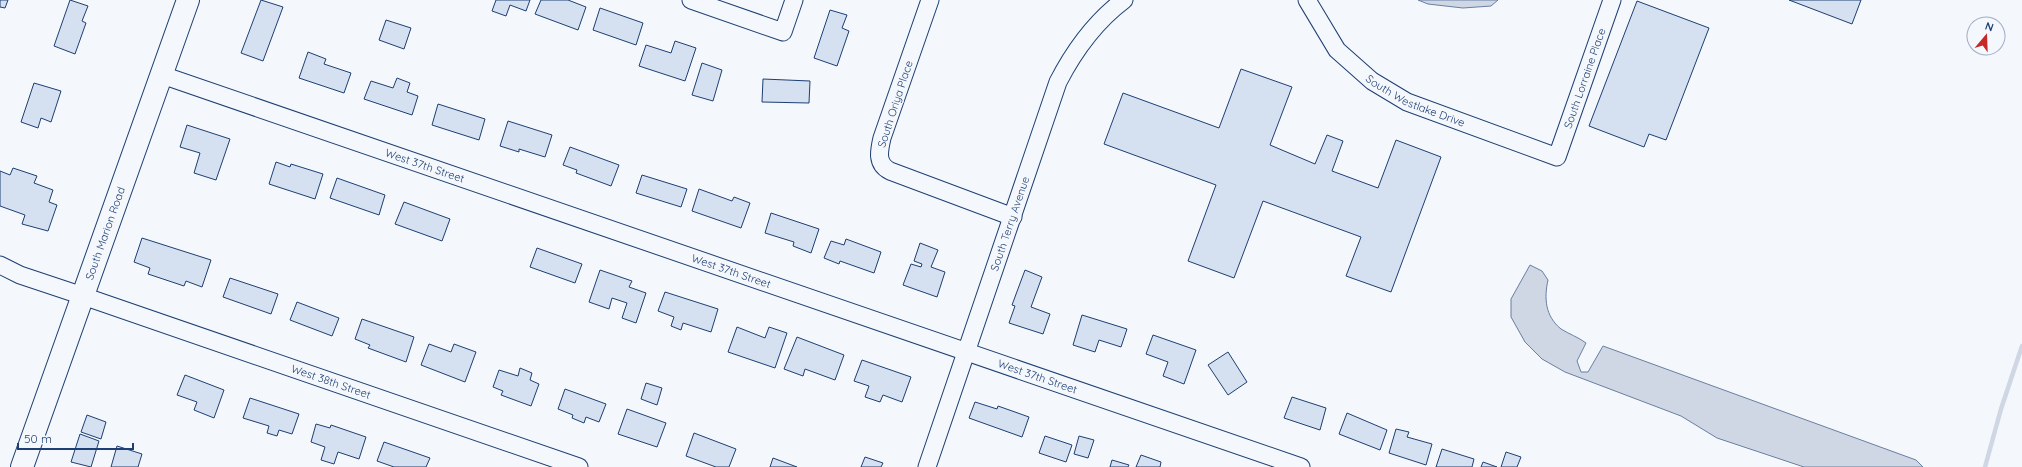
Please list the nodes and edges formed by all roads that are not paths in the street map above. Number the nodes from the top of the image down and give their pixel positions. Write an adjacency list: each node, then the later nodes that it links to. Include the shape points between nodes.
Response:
1 (187, 0): 8 (main road, South Marion Road)
2 (691, 0): 3 (street, via 782,32)
3 (794, 0)
4 (930, 0): 10 (street, South Oriya Place, via 882,138 879,153 881,164 890,172)
5 (1124, 0): 10 (street, South Terry Avenue, via 1097,25 1065,68)
6 (1307, 0): 9 (street, South Westlake Drive, via 1337,50 1372,81 1407,102)
7 (1612, 0): 9 (street, South Lorraine Place)
8 (162, 75): 12 (main road, South Marion Road); 13 (street, West 37th Street)
9 (1557, 157)
10 (1012, 217): 13 (street, South Terry Avenue)
11 (0, 265): 12 (street, West 38th Street, via 20,275)
12 (83, 296): 14 (main road, South Marion Road); 15 (street, West 38th Street)
13 (968, 352): 16 (street, South Terry Avenue); 17 (street, West 37th Street)
14 (22, 467)
15 (579, 467)
16 (928, 467)
17 (1301, 467)

